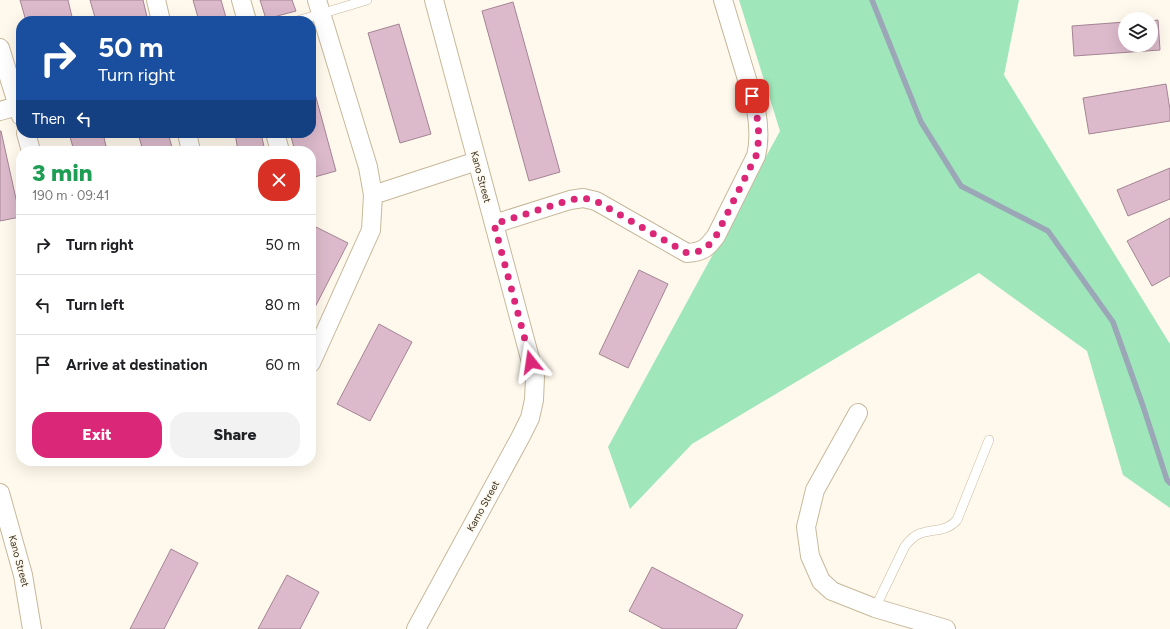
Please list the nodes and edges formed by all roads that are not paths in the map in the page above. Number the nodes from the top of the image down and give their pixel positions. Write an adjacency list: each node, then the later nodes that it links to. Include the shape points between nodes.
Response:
1 (156, 0): 7 (street)
2 (241, 0): 8 (street)
3 (367, 0): 6 (lane)
4 (434, 0): 14 (street, Kano Street)
5 (723, 0): 16 (street, via 756,109 759,143 756,156 716,236 707,247 698,252 687,253 596,201 583,198)
6 (319, 7): 9 (lane); 15 (street, via 368,167)
7 (160, 16)
8 (246, 16)
9 (305, 16)
10 (0, 48): 11 (street)
11 (16, 97)
12 (16, 109): 13 (street)
13 (0, 111)
14 (477, 161): 15 (street); 16 (street, Kano Street)
15 (373, 195): 17 (street, via 371,230)
16 (494, 224): 18 (street, Kano Street)
17 (316, 352)
18 (535, 377): 24 (street, Kamo Street, via 530,418)
19 (858, 413): 22 (street, via 815,490 806,527 810,556 821,580 832,591)
20 (989, 440): 22 (lane, via 957,520 946,529 919,534 912,538 905,546)
21 (0, 494): 23 (street, Kano Street, via 24,575)
22 (875, 608): 25 (street)
23 (32, 629)
24 (416, 629)
25 (946, 629)

